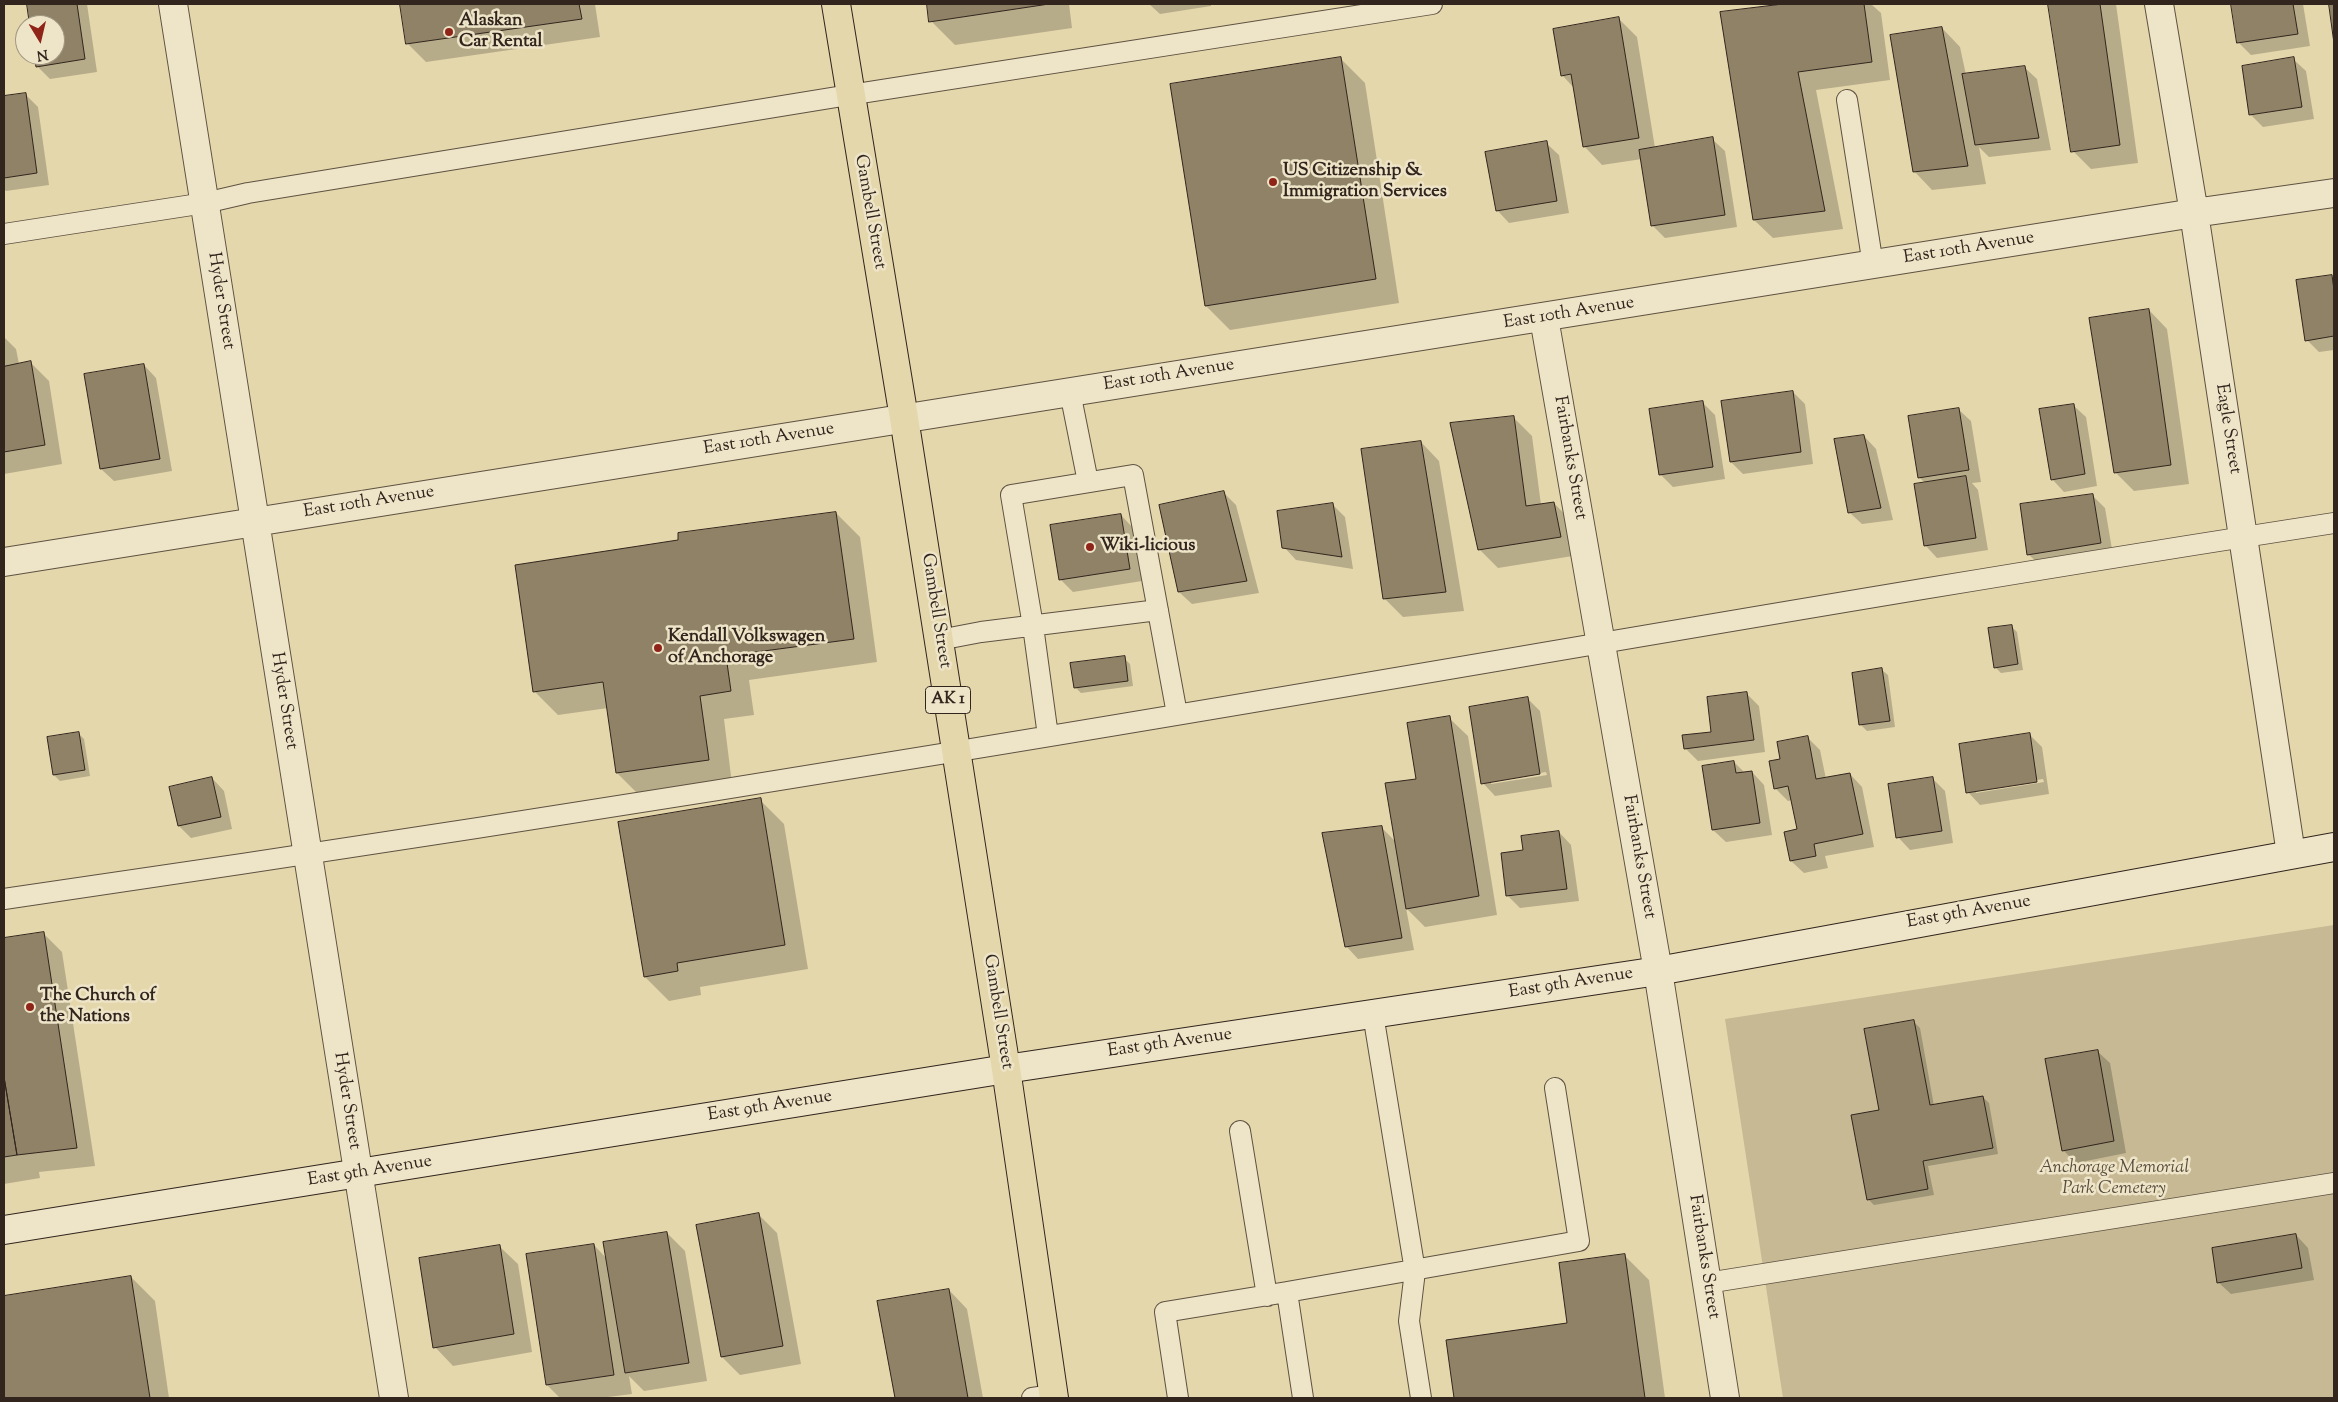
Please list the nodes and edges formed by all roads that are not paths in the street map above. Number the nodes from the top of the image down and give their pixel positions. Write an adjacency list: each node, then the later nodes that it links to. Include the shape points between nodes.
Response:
1 (173, 4): 8 (street, Hyder Street)
2 (836, 4): 5 (highway, Gambell Street / AK 1)
3 (1432, 4): 5 (lane)
4 (2159, 4): 9 (street, Eagle Street)
5 (849, 95): 8 (lane, via 248,193); 14 (highway, Gambell Street / AK 1)
6 (1847, 100): 11 (lane)
7 (2334, 193): 9 (street, East 10th Avenue)
8 (205, 203): 10 (lane); 16 (street, Hyder Street)
9 (2194, 213): 11 (street, East 10th Avenue); 18 (street, Eagle Street)
10 (4, 234)
11 (1873, 265): 12 (street, East 10th Avenue)
12 (1544, 318): 13 (street, East 10th Avenue); 23 (street, Fairbanks Street)
13 (1070, 392): 14 (street, East 10th Avenue); 15 (lane)
14 (904, 418): 16 (street, East 10th Avenue); 22 (highway, Gambell Street / AK 1)
15 (1088, 482): 20 (lane, via 1133,475); 21 (lane, via 1011,495)
16 (255, 521): 19 (street, East 10th Avenue); 29 (street, Hyder Street)
17 (2334, 523): 18 (lane)
18 (2243, 537): 23 (lane); 28 (street, Eagle Street)
19 (4, 562)
20 (1158, 610): 21 (lane); 24 (lane)
21 (1033, 626): 22 (lane); 25 (lane)
22 (939, 640): 26 (highway, Gambell Street / AK 1)
23 (1601, 642): 24 (lane); 31 (street, Fairbanks Street)
24 (1177, 714): 25 (lane)
25 (1048, 736): 26 (lane)
26 (956, 752): 29 (lane); 33 (highway, Gambell Street / AK 1)
27 (2334, 847): 28 (street, East 9th Avenue)
28 (2291, 854): 31 (street, East 9th Avenue)
29 (308, 855): 30 (lane); 36 (street, Hyder Street)
30 (4, 899)
31 (1658, 971): 32 (street, East 9th Avenue); 40 (street, Fairbanks Street)
32 (1373, 1014): 33 (street, East 9th Avenue); 39 (lane)
33 (1006, 1069): 36 (street, East 9th Avenue); 43 (highway, Gambell Street / AK 1)
34 (1555, 1088): 39 (lane, via 1579,1242)
35 (1240, 1131): 42 (lane)
36 (358, 1174): 38 (street, East 9th Avenue); 44 (street, Hyder Street)
37 (2334, 1183): 40 (lane)
38 (4, 1230)
39 (1415, 1271): 41 (lane); 47 (lane, via 1409,1320)
40 (1707, 1283): 48 (street, Fairbanks Street)
41 (1288, 1292): 42 (lane); 46 (lane)
42 (1267, 1296): 45 (lane, via 1164,1312)
43 (1046, 1397)
44 (394, 1398)
45 (1178, 1398)
46 (1304, 1398)
47 (1421, 1398)
48 (1725, 1398)

